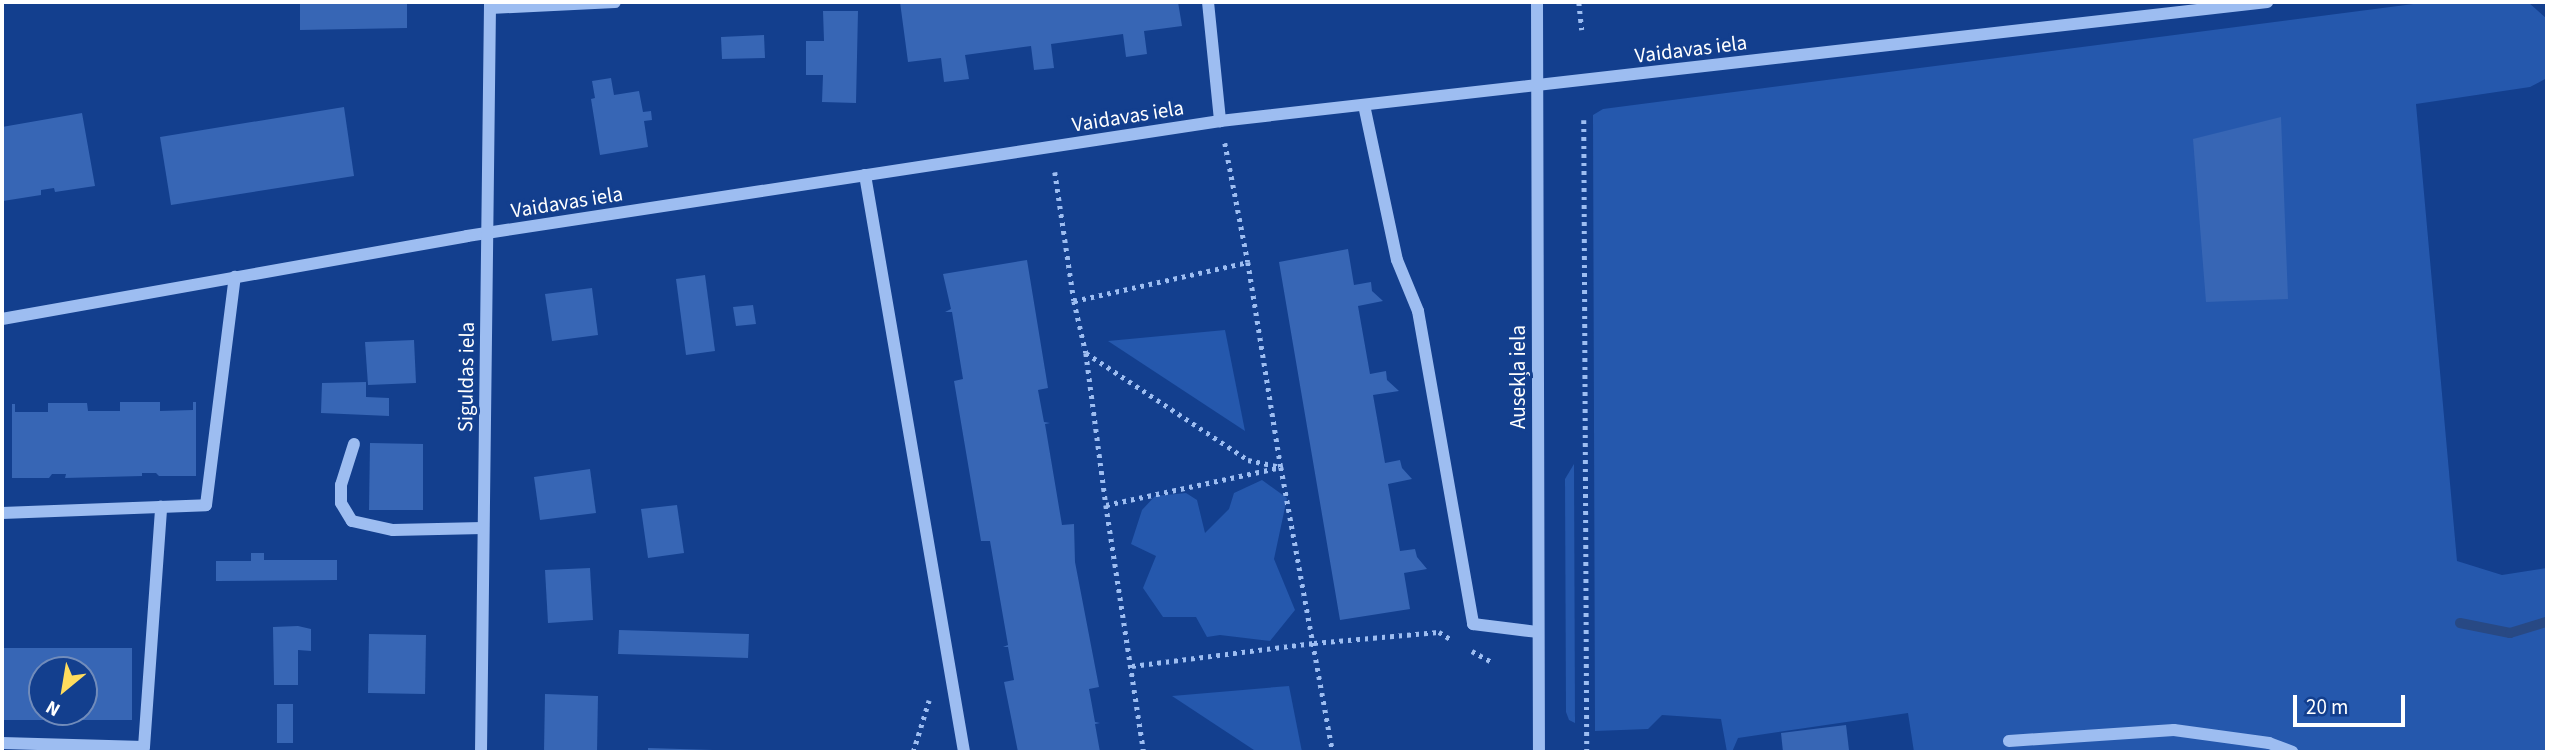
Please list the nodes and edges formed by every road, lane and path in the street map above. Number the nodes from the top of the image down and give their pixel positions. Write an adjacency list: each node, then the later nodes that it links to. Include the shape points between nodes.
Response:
1 (615, 2): 6 (street)
2 (1208, 2): 11 (street)
3 (1536, 2): 8 (street, Ausekļa iela)
4 (1579, 2): 7 (path)
5 (2267, 2): 8 (street, Vaidavas iela)
6 (490, 5): 14 (street, Siguldas iela)
7 (1582, 30)
8 (1537, 86): 9 (street, Vaidavas iela); 26 (street, Ausekļa iela)
9 (1364, 106): 11 (street, Vaidavas iela); 26 (street, via 1397,260 1418,310 1473,624)
10 (1584, 120): 37 (path)
11 (1220, 121): 12 (street, Vaidavas iela); 15 (path)
12 (1051, 149): 13 (street, Vaidavas iela); 17 (path)
13 (865, 175): 14 (street, Vaidavas iela); 33 (street)
14 (489, 234): 16 (street, Vaidavas iela); 25 (street, Siguldas iela)
15 (1248, 262): 17 (path); 21 (path)
16 (235, 277): 18 (street, Vaidavas iela); 23 (street, via 206,505)
17 (1074, 301): 19 (path)
18 (2, 319)
19 (1086, 353): 21 (path, via 1248,460); 22 (path)
20 (355, 444): 25 (street, via 341,485 341,503 352,521 393,530)
21 (1281, 467): 22 (path); 27 (path)
22 (1106, 505): 29 (path)
23 (161, 506): 24 (street); 31 (street, via 145,747)
24 (2, 513)
25 (483, 528): 32 (street, Siguldas iela)
26 (1538, 632): 36 (street, Ausekļa iela)
27 (1314, 643): 28 (path, via 1439,632); 29 (path); 35 (path)
28 (1492, 662)
29 (1132, 666): 34 (path)
30 (2009, 741): 38 (street, via 2174,730 2269,743)
31 (2, 743)
32 (481, 752)
33 (964, 752)
34 (1144, 752)
35 (1333, 752)
36 (1539, 752)
37 (1587, 752)
38 (2292, 752)

